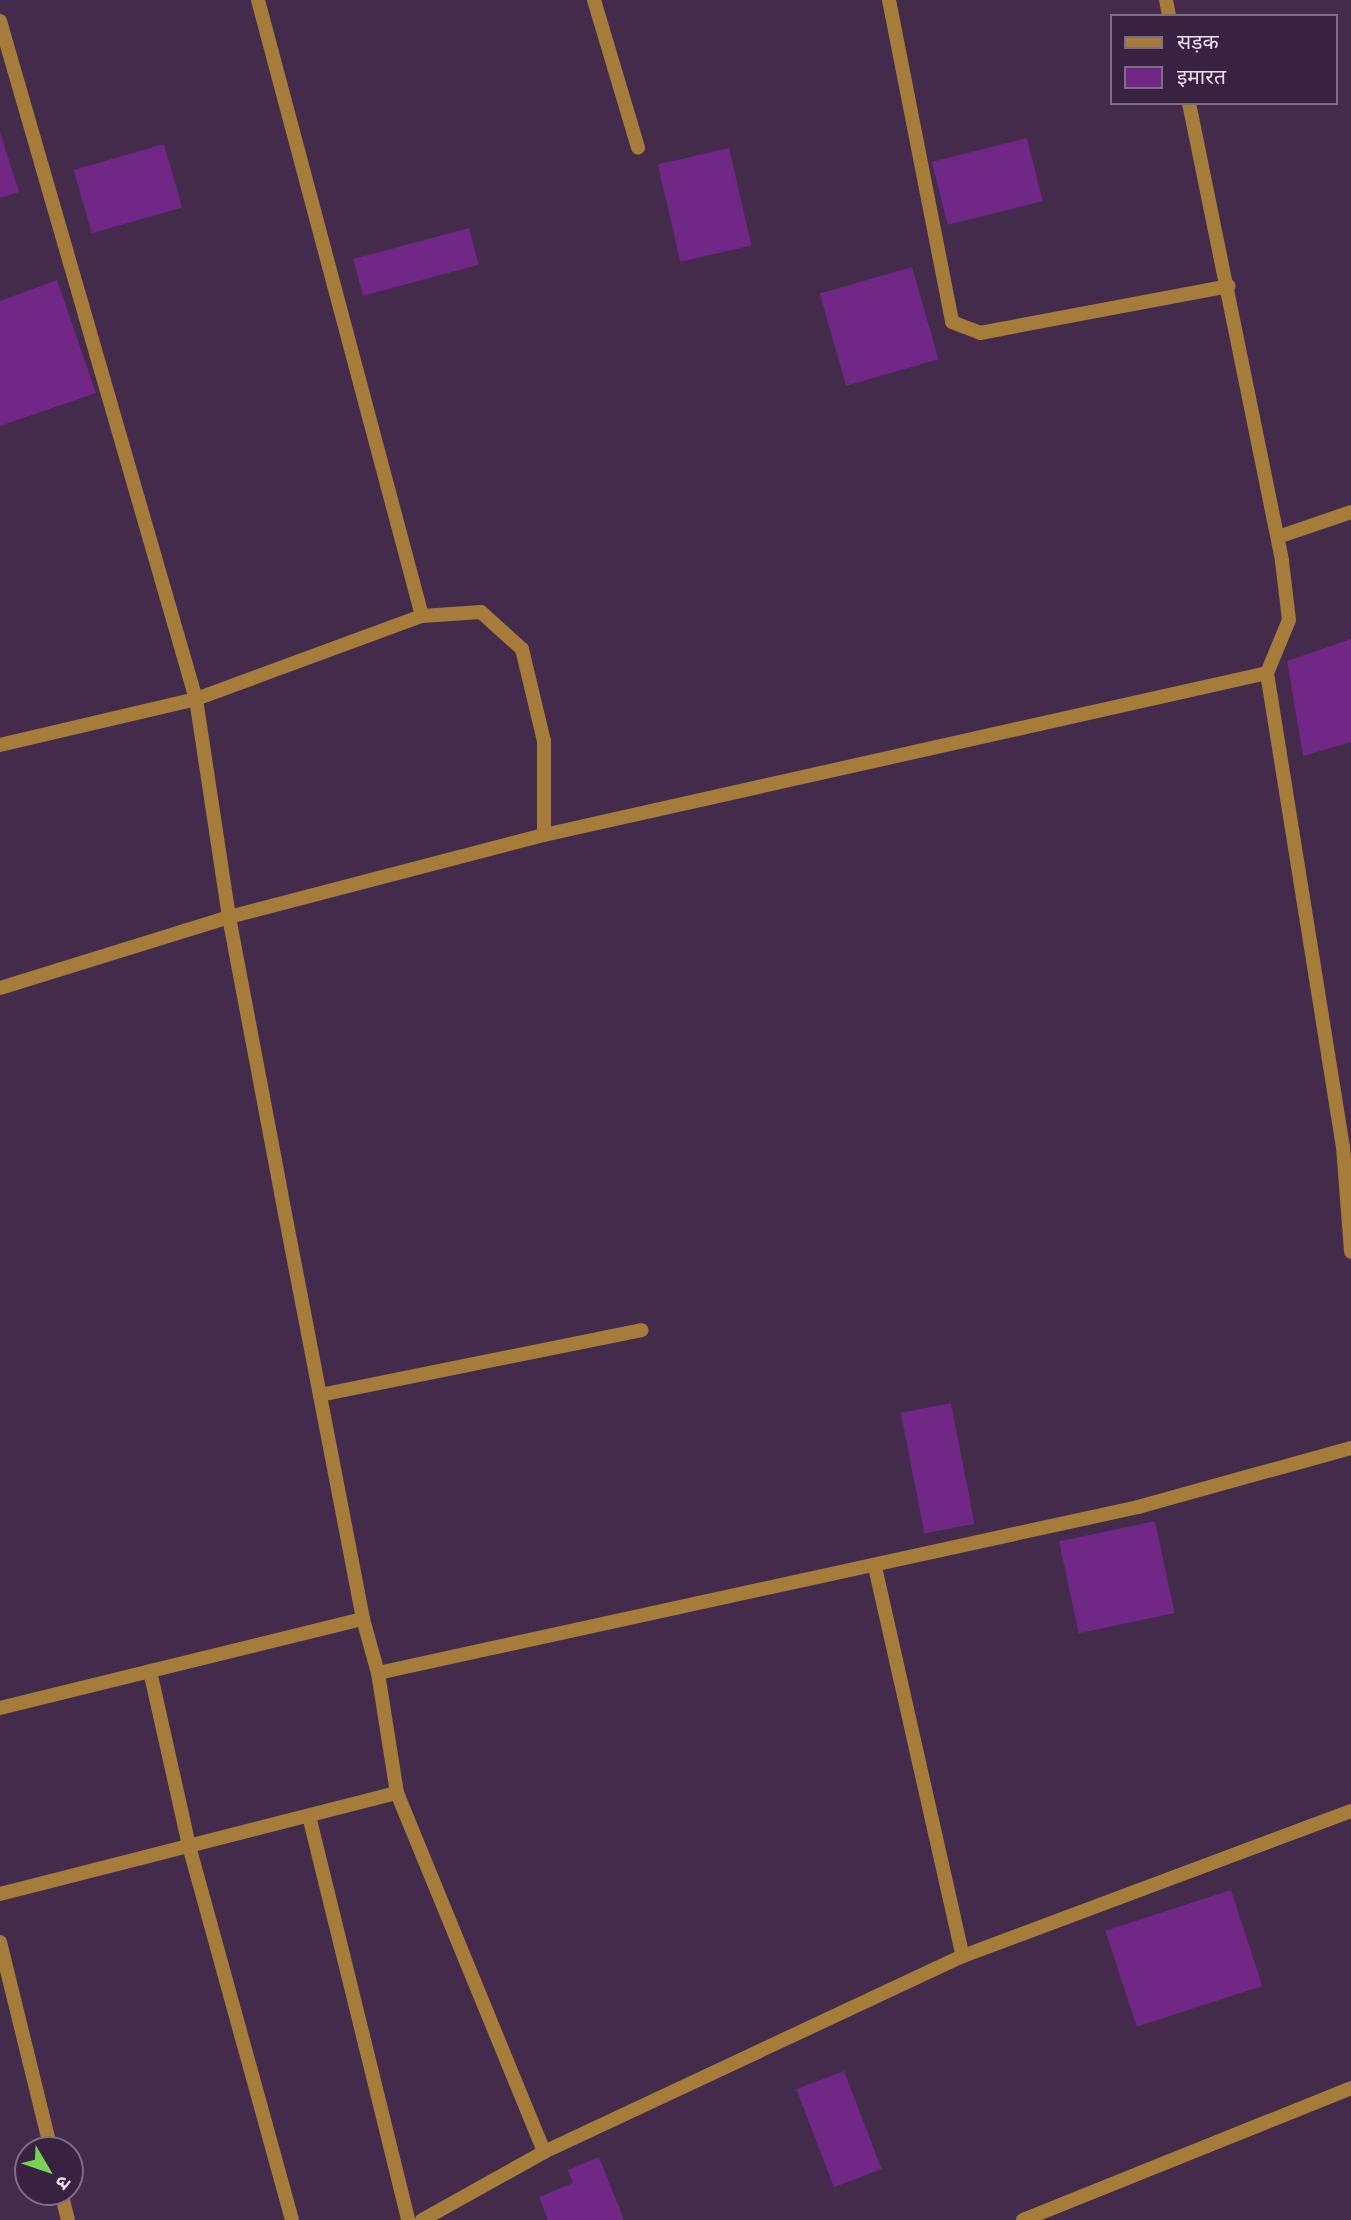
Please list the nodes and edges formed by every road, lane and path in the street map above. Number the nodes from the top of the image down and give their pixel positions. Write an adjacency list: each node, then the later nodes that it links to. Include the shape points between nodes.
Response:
1 (258, 0): 10 (street)
2 (594, 0): 6 (street)
3 (889, 0): 7 (street, via 952,322 980,332)
4 (0, 21): 12 (street)
5 (1189, 105): 7 (street)
6 (638, 148)
7 (1229, 286): 9 (street)
8 (1351, 512): 9 (street)
9 (1278, 537): 11 (street, via 1289,620)
10 (422, 616): 12 (street); 14 (street, via 481,612 522,649 544,741)
11 (1267, 673): 14 (street); 17 (street)
12 (195, 699): 13 (street); 15 (street)
13 (0, 745)
14 (544, 835): 15 (street)
15 (229, 916): 16 (street); 20 (street)
16 (0, 988)
17 (1347, 1147): 18 (street)
18 (1351, 1252)
19 (642, 1330): 20 (street)
20 (320, 1395): 23 (street)
21 (1351, 1448): 22 (street, via 1138,1507)
22 (875, 1567): 25 (street); 33 (street)
23 (363, 1619): 24 (street); 25 (street)
24 (150, 1671): 26 (street); 30 (street)
25 (378, 1673): 27 (street)
26 (0, 1708)
27 (397, 1793): 29 (street); 36 (street)
28 (1351, 1811): 33 (street)
29 (309, 1815): 30 (street); 38 (street)
30 (189, 1846): 31 (street); 37 (street)
31 (0, 1894)
32 (0, 1942): 35 (street)
33 (963, 1956): 36 (street)
34 (1351, 2088): 40 (street)
35 (48, 2136)
36 (544, 2152): 39 (street)
37 (292, 2220)
38 (408, 2220)
39 (422, 2220)
40 (1023, 2220)

